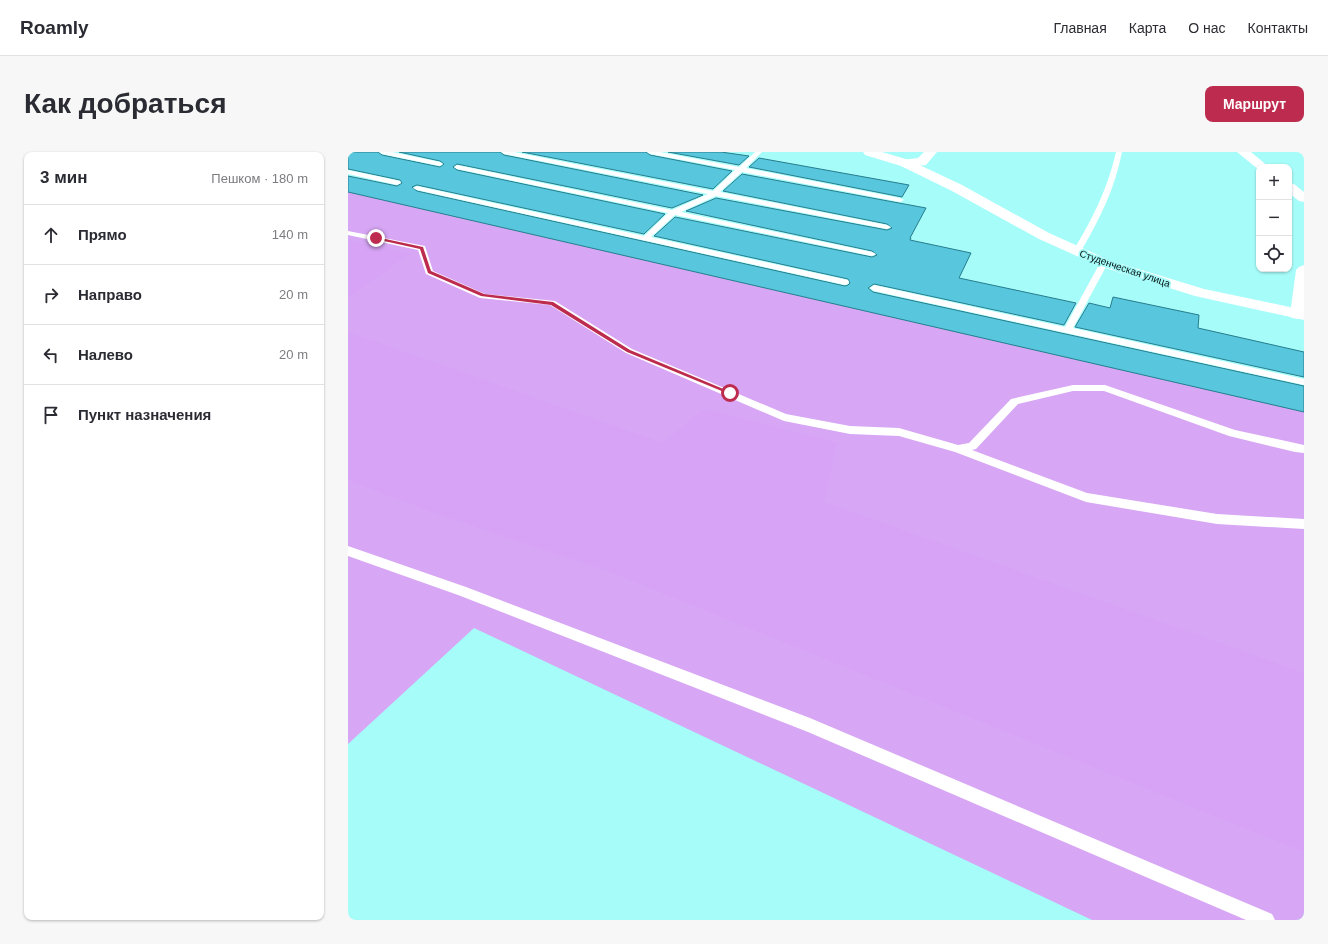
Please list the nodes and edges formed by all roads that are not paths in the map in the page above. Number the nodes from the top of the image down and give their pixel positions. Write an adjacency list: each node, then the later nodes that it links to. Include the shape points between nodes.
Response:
1 (382, 152): 10 (lane)
2 (504, 152): 18 (lane)
3 (650, 152): 13 (lane)
4 (759, 152): 13 (lane)
5 (869, 152): 9 (main road, Студенческая улица)
6 (931, 152): 9 (main road, via 922,162)
7 (1120, 152): 25 (lane, via 1111,186 1096,222)
8 (1243, 152): 11 (main road)
9 (904, 163): 25 (main road, Студенческая улица)
10 (440, 164)
11 (1259, 164)
12 (457, 167): 21 (lane)
13 (741, 169): 18 (lane); 20 (lane)
14 (348, 172): 15 (lane)
15 (397, 183)
16 (417, 188): 24 (lane)
17 (1292, 189): 19 (main road)
18 (714, 194): 21 (lane); 22 (lane)
19 (1304, 198)
20 (900, 200)
21 (674, 212): 24 (lane); 26 (lane)
22 (887, 227)
23 (348, 232): 34 (lane, via 422,248 429,272 483,296 552,303 628,351 784,417 850,430 898,432)
24 (646, 238): 29 (lane)
25 (1077, 251): 27 (main road, Студенческая улица)
26 (872, 254)
27 (1104, 263): 31 (main road, Студенческая улица, via 1201,293); 32 (lane)
28 (1304, 270): 31 (main road)
29 (845, 282)
30 (874, 288): 32 (lane)
31 (1301, 314)
32 (1068, 330): 33 (lane)
33 (1304, 382)
34 (958, 449): 35 (lane, via 972,446 1015,401 1073,388 1105,388 1233,433); 36 (lane, via 1086,497 1217,519)
35 (1304, 449)
36 (1304, 524)
37 (348, 551): 38 (lane, via 461,591 810,725)
38 (1266, 920)

